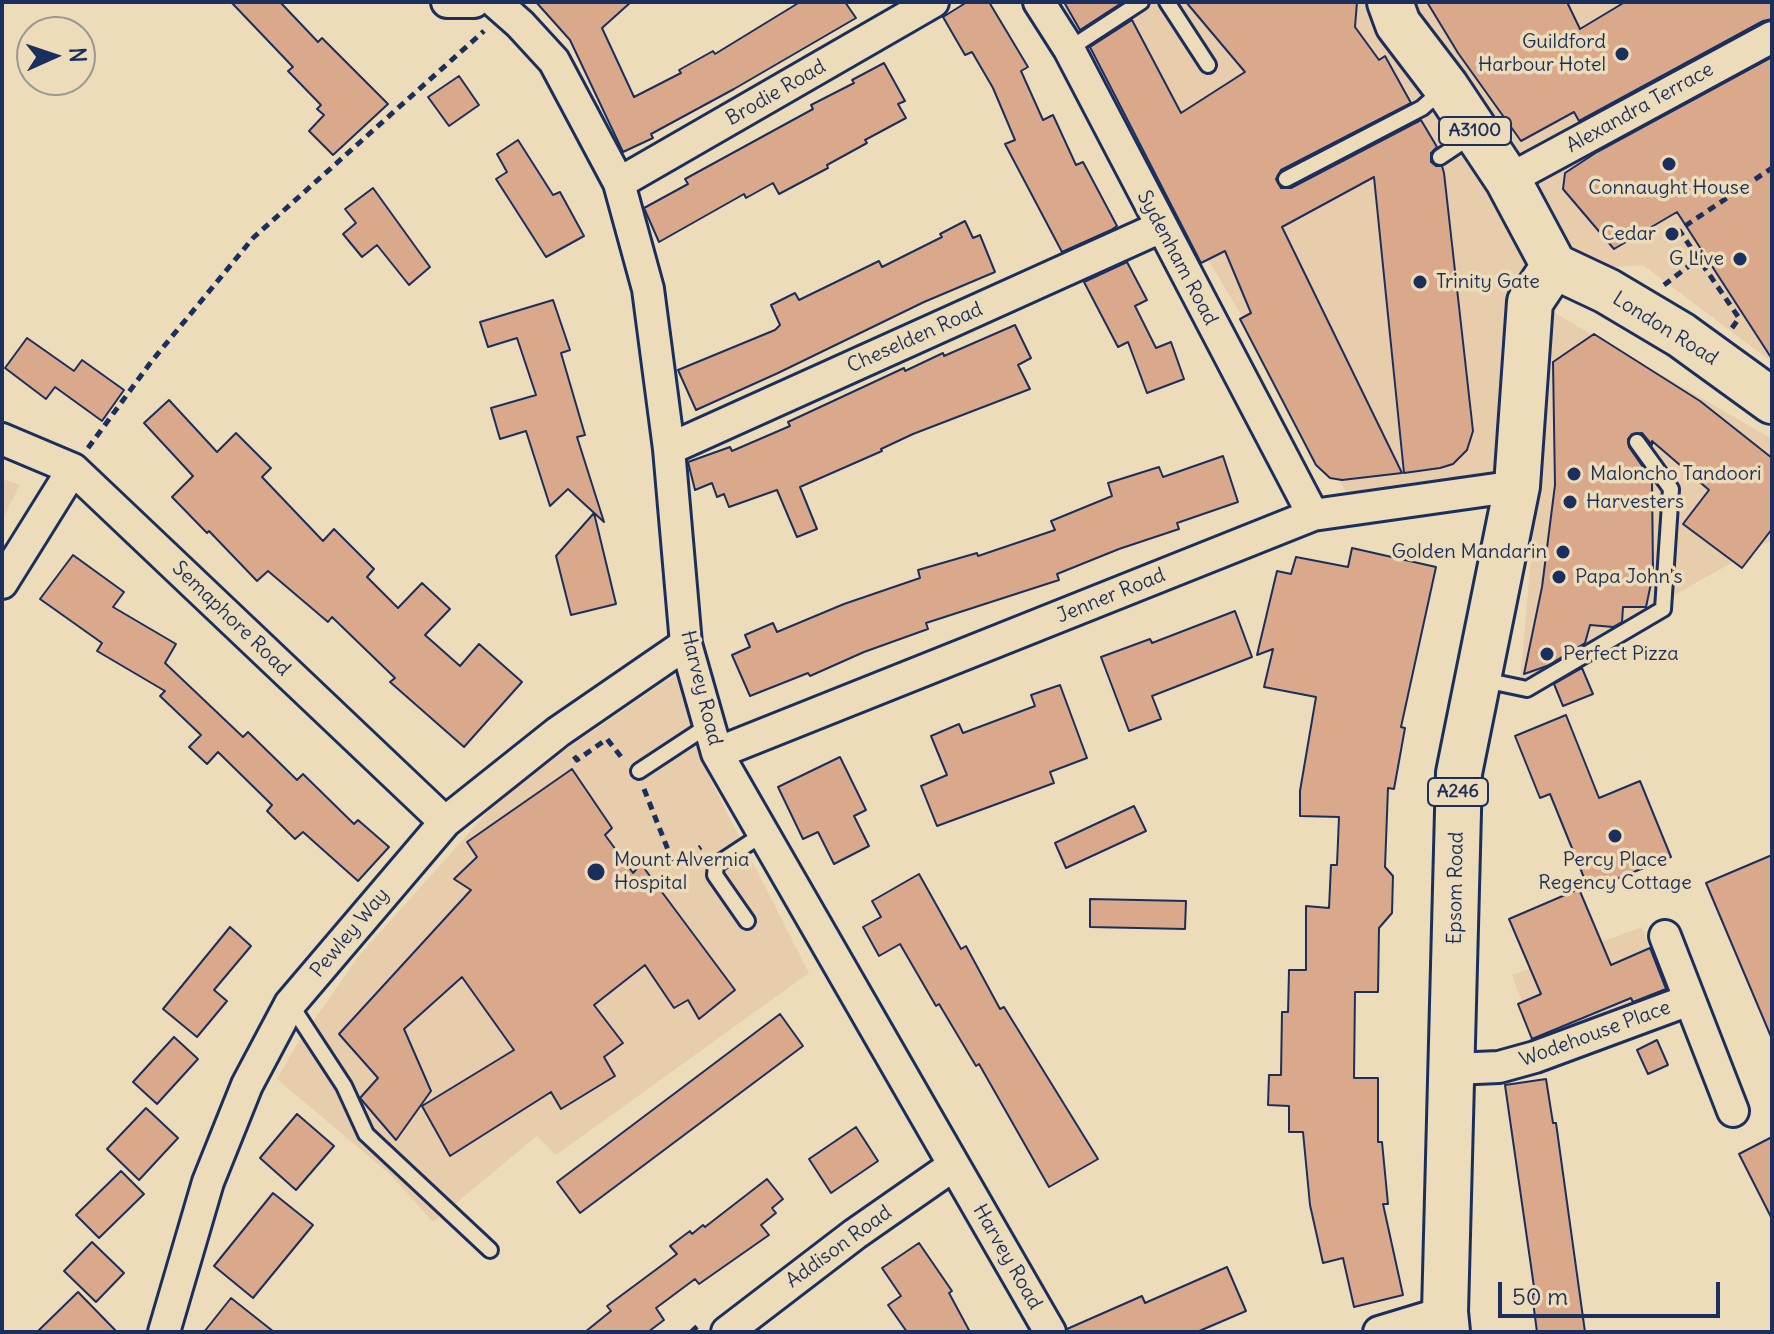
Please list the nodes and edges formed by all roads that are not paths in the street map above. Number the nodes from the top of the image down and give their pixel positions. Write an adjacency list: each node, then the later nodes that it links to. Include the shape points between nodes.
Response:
1 (447, 2): 7 (street)
2 (933, 2): 16 (street, Brodie Road)
3 (1039, 2): 9 (street, Sydenham Road)
4 (1141, 2): 9 (lane)
5 (1167, 2): 10 (lane)
6 (1390, 2): 11 (main road, A3100, via 1398,24)
7 (485, 7): 16 (street, Harvey Road, via 520,24 554,61)
8 (1772, 37): 15 (street, Alexandra Terrace)
9 (1069, 49): 17 (street, Sydenham Road)
10 (1208, 65)
11 (1446, 87): 12 (main road, A3100); 14 (lane, via 1422,108)
12 (1476, 133): 13 (lane); 15 (main road, A3100)
13 (1440, 157)
14 (1286, 179)
15 (1508, 180): 18 (main road, A3100)
16 (619, 183): 22 (street, Harvey Road, via 648,289)
17 (1161, 227): 22 (street, Cheselden Road); 25 (street, Sydenham Road)
18 (1554, 266): 19 (main road, London Road, via 1681,335); 24 (main road, Epsom Road / A246, via 1530,302)
19 (1772, 401)
20 (2, 439): 23 (street, Semaphore Road)
21 (1637, 442): 28 (lane, via 1671,489 1663,609 1527,689)
22 (669, 449): 27 (street, Harvey Road)
23 (73, 469): 26 (street); 31 (street, Semaphore Road)
24 (1517, 486): 25 (street, Jenner Road); 28 (main road, Epsom Road / A246)
25 (1313, 515): 29 (street, Jenner Road)
26 (2, 583)
27 (686, 644): 29 (street, Harvey Road); 31 (street, Pewley Way, via 558,732)
28 (1478, 678): 37 (main road, Epsom Road / A246, via 1459,773)
29 (713, 739): 30 (lane); 32 (street, Harvey Road)
30 (641, 778)
31 (445, 822): 36 (street, Pewley Way)
32 (763, 834): 33 (lane, via 716,865 715,875); 39 (street, Harvey Road)
33 (747, 921)
34 (1665, 936): 35 (street, Wodehouse Place)
35 (1689, 1000): 37 (street, Wodehouse Place, via 1535,1057 1499,1067); 38 (street, Wodehouse Place)
36 (290, 1004): 40 (lane, via 344,1086 366,1134); 42 (street, Pewley Way, via 247,1085 208,1182)
37 (1453, 1069): 41 (main road, Epsom Road / A246)
38 (1733, 1111)
39 (954, 1165): 43 (street, Addison Road); 44 (street, Harvey Road)
40 (490, 1250)
41 (1446, 1322): 45 (street)
42 (164, 1332)
43 (727, 1332)
44 (1050, 1332)
45 (1379, 1332)

